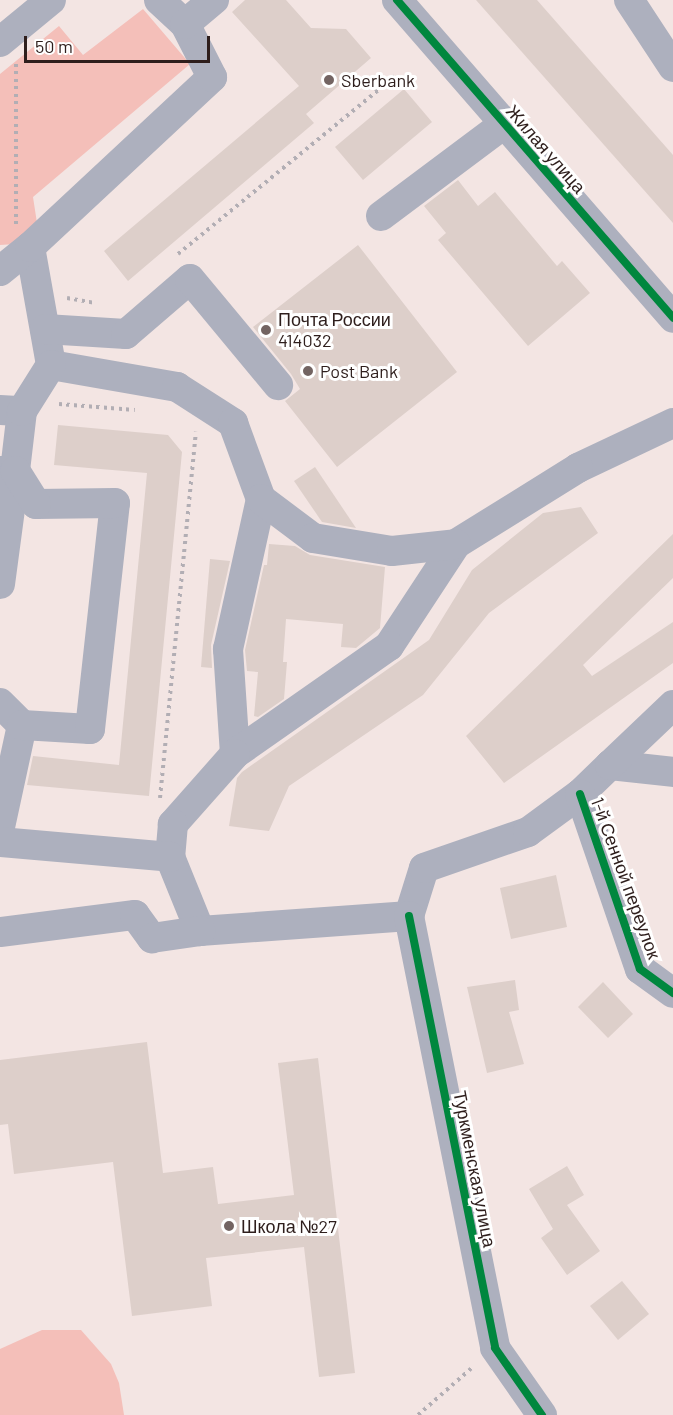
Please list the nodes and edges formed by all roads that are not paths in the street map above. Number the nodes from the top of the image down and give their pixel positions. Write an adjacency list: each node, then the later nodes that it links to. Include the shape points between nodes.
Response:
1 (51, 0): 7 (street)
2 (159, 0): 6 (street)
3 (214, 0): 6 (street)
4 (629, 0): 8 (street)
5 (405, 3): 9 (street, Жилая улица)
6 (185, 24): 11 (street, via 212,77)
7 (0, 42)
8 (673, 67)
9 (504, 124): 10 (street); 13 (street, Жилая улица)
10 (381, 216)
11 (30, 246): 12 (street); 14 (street)
12 (0, 271)
13 (673, 318)
14 (45, 329): 15 (street); 16 (street, via 126,334 190,279)
15 (51, 365): 17 (street); 20 (street, via 177,387 233,423)
16 (278, 385)
17 (11, 410): 19 (street)
18 (673, 423): 21 (street, via 578,468)
19 (8, 471): 22 (street); 25 (street, via 36,504 115,502 90,729)
20 (261, 499): 21 (street, via 313,537 392,551); 26 (street, via 228,649)
21 (456, 544): 26 (street, via 389,646)
22 (0, 584)
23 (0, 704): 25 (street)
24 (673, 705): 27 (street)
25 (22, 725): 30 (street)
26 (235, 754): 32 (street, via 173,824)
27 (610, 765): 28 (street); 29 (street)
28 (673, 772)
29 (580, 794): 33 (street, via 528,832 423,868); 36 (street, 1-й Сенной переулок, via 640,969)
30 (0, 827)
31 (0, 842): 32 (street)
32 (170, 857): 34 (street)
33 (409, 916): 34 (street); 37 (street, Туркменская улица, via 495,1348)
34 (200, 931): 35 (street, via 152,938 135,915)
35 (0, 932)
36 (673, 993)
37 (542, 1415)

